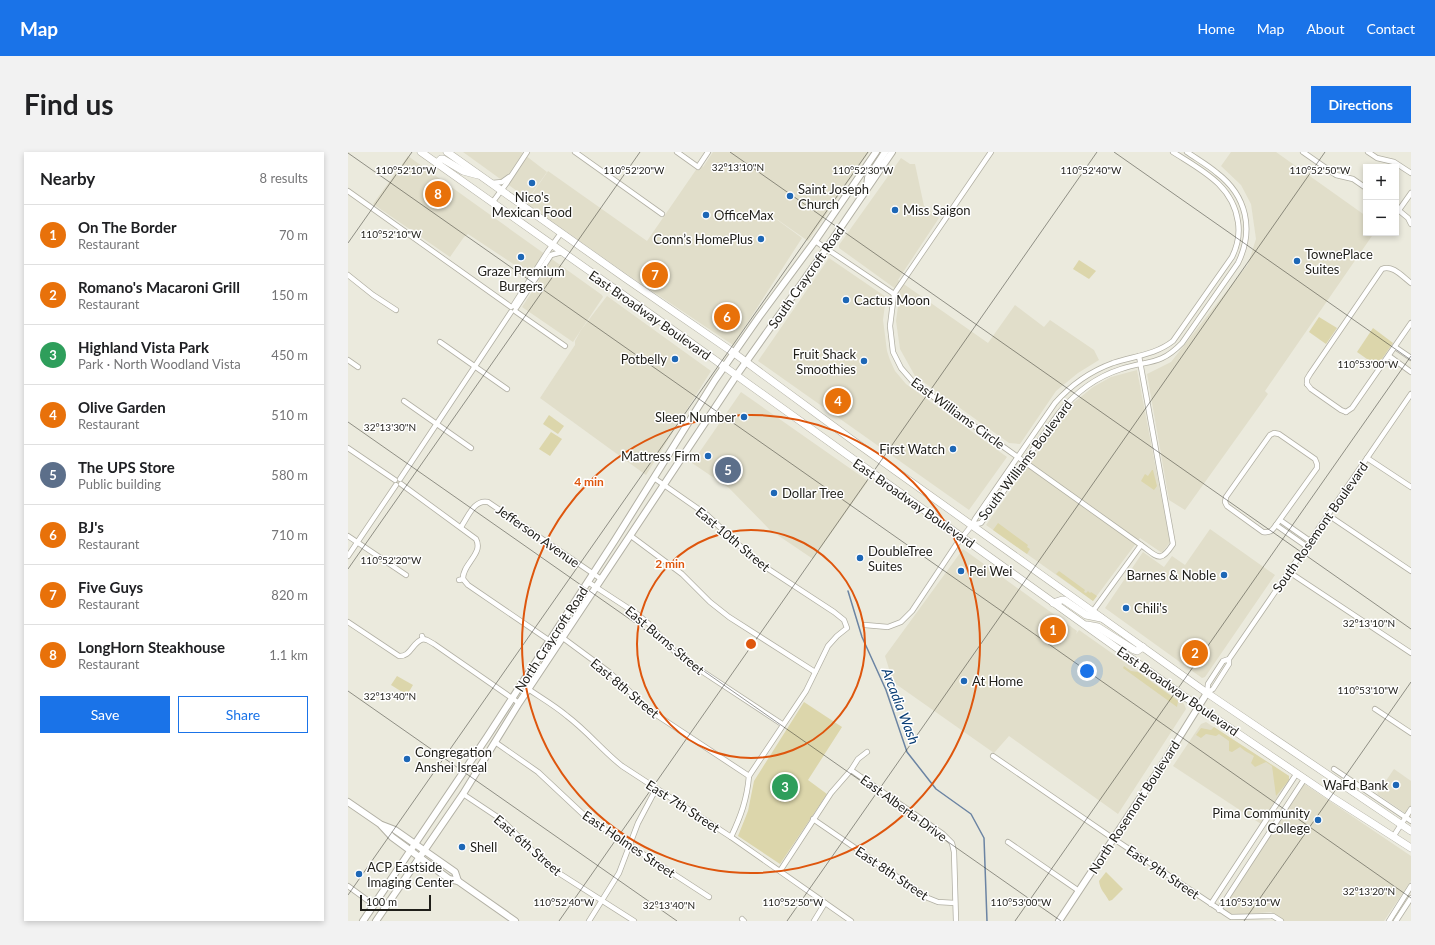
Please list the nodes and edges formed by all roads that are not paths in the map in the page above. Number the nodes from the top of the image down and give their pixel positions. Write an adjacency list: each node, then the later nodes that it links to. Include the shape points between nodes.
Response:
1 (421, 152): 15 (main road, East Broadway Boulevard)
2 (447, 152): 18 (main road, East Broadway Boulevard)
3 (527, 152): 16 (street)
4 (575, 152): 28 (street)
5 (677, 152): 6 (street, via 698,167)
6 (708, 152)
7 (876, 152): 31 (main road, South Craycroft Road)
8 (885, 152): 21 (main road, via 868,178)
9 (892, 152): 21 (main road, South Craycroft Road)
10 (991, 152): 38 (street, East Williams Circle)
11 (1173, 152): 46 (street, South Williams Boulevard, via 1214,179 1225,190 1236,208 1239,238 1232,257 1178,336 1159,350)
12 (1187, 152): 51 (street, South Williams Boulevard, via 1217,172 1236,193 1246,219 1246,240 1238,264 1182,343 1167,356 1152,363)
13 (1303, 152): 20 (street, via 1336,175 1353,179)
14 (1368, 152): 17 (street, via 1377,158 1394,162)
15 (437, 163): 18 (main road, via 443,159 463,171); 25 (main road, East Broadway Boulevard)
16 (513, 173): 19 (street, via 502,182); 22 (street)
17 (1411, 173)
18 (480, 176): 19 (main road, East Broadway Boulevard)
19 (490, 183): 22 (main road, East Broadway Boulevard)
20 (1363, 186)
21 (866, 189): 33 (main road, South Craycroft Road)
22 (502, 190): 25 (street); 30 (main road, East Broadway Boulevard)
23 (348, 191): 39 (street)
24 (1411, 193): 26 (street)
25 (492, 203): 32 (main road, East Broadway Boulevard)
26 (1399, 208)
27 (1399, 210): 29 (street)
28 (662, 214)
29 (1411, 224)
30 (561, 233): 32 (street); 45 (main road, East Broadway Boulevard)
31 (815, 241): 33 (street); 45 (main road, South Craycroft Road)
32 (552, 245): 34 (main road, East Broadway Boulevard); 35 (street)
33 (826, 249): 38 (street); 50 (main road, South Craycroft Road)
34 (562, 252): 35 (street, via 551,255); 54 (main road, East Broadway Boulevard)
35 (542, 265): 39 (street)
36 (348, 275): 40 (street)
37 (1411, 282): 47 (street, via 1391,268 1385,267 1305,384 1346,414)
38 (894, 294): 65 (street, East Williams Circle, via 890,326 893,352 901,368 914,383)
39 (513, 309): 43 (street); 52 (street)
40 (396, 310)
41 (1411, 323): 44 (street)
42 (440, 342): 52 (street)
43 (565, 346)
44 (1395, 347): 47 (street); 48 (street)
45 (734, 353): 50 (main road, East Broadway Boulevard); 54 (main road, North Craycroft Road)
46 (1139, 356): 51 (street, East Williams Circle); 65 (street, South Williams Boulevard, via 1102,367 1078,382 1055,403)
47 (1389, 356): 55 (street)
48 (1411, 358)
49 (348, 360): 53 (street)
50 (746, 362): 56 (main road, North Craycroft Road); 74 (main road, East Broadway Boulevard)
51 (1141, 364): 67 (street, South Williams Boulevard, via 1109,373 1080,391 1059,413); 82 (street, East Williams Circle, via 1173,544 1163,557 1156,556)
52 (475, 366): 57 (street); 62 (street)
53 (358, 367)
54 (724, 367): 56 (main road, East Broadway Boulevard); 68 (main road, North Craycroft Road)
55 (1411, 372)
56 (736, 376): 70 (main road, North Craycroft Road); 79 (main road, East Broadway Boulevard)
57 (507, 389)
58 (1411, 394): 60 (street, South Rosemont Boulevard)
59 (404, 401): 62 (street)
60 (1405, 402): 61 (street); 66 (street, South Rosemont Boulevard)
61 (1411, 406)
62 (437, 423): 64 (street); 69 (street)
63 (348, 448): 69 (street)
64 (471, 448)
65 (1018, 457): 67 (street, East Williams Circle); 74 (street, South Williams Boulevard)
66 (1367, 458): 71 (street); 72 (street, South Rosemont Boulevard)
67 (1024, 462): 74 (street, South Williams Boulevard, via 981,523); 82 (street, East Williams Circle)
68 (654, 478): 70 (street, East 10th Street); 87 (main road, North Craycroft Road)
69 (398, 482): 76 (street); 81 (street)
70 (664, 485): 78 (main road, North Craycroft Road); 102 (street, East 10th Street, via 707,515 756,561 844,620 848,628 836,636 828,646)
71 (1411, 488)
72 (1328, 515): 80 (street, South Rosemont Boulevard); 85 (street)
73 (1280, 520): 75 (street); 75 (street, via 1317,468 1317,464 1315,459 1274,433 1270,435 1224,502 1263,532 1272,531); 80 (street)
74 (972, 525): 79 (street); 93 (main road, East Broadway Boulevard)
75 (1276, 525): 83 (street)
76 (461, 527): 87 (street, Jefferson Avenue, via 477,504 488,502); 99 (street, via 476,539 478,546 461,579)
77 (348, 536): 81 (street)
78 (631, 536): 89 (main road, North Craycroft Road); 102 (street, via 682,574 729,617)
79 (962, 538): 92 (main road, East Broadway Boulevard); 96 (street, via 912,611 901,622 888,627)
80 (1310, 541): 83 (street, South Rosemont Boulevard)
81 (357, 542): 84 (street); 88 (street)
82 (1141, 545): 93 (street)
83 (1306, 546): 86 (street, South Rosemont Boulevard)
84 (348, 556)
85 (1411, 571)
86 (1289, 572): 101 (street); 105 (street, South Rosemont Boulevard, via 1229,659 1223,661 1208,684)
87 (594, 574): 89 (street, Jefferson Avenue); 90 (main road, North Craycroft Road)
88 (406, 575)
89 (601, 580): 91 (main road, North Craycroft Road)
90 (588, 582): 91 (street, East Burns Street); 99 (main road, North Craycroft Road)
91 (596, 587): 98 (main road, North Craycroft Road); 110 (street, East Burns Street, via 637,614 677,654)
92 (1053, 603): 94 (main road, via 1064,600 1086,614); 97 (main road, East Broadway Boulevard)
93 (1093, 611): 94 (main road, East Broadway Boulevard)
94 (1105, 619): 100 (main road, East Broadway Boulevard)
95 (348, 622): 106 (street, via 403,656 423,637)
96 (865, 625)
97 (1085, 625): 100 (main road, via 1098,626 1134,650); 108 (main road, East Broadway Boulevard)
98 (563, 638): 104 (main road, North Craycroft Road); 118 (street, East 8th Street, via 609,672 649,710)
99 (550, 641): 103 (main road, North Craycroft Road)
100 (1143, 647): 105 (main road, East Broadway Boulevard)
101 (1411, 653)
102 (815, 672): 110 (street, via 806,691)
103 (521, 684): 104 (street, East 7th Street); 106 (main road, North Craycroft Road)
104 (528, 690): 107 (main road, North Craycroft Road); 120 (street, East 7th Street, via 567,715 608,755)
105 (1207, 693): 108 (main road, North Rosemont Boulevard); 128 (main road, East Broadway Boulevard)
106 (512, 698): 107 (street); 134 (main road, North Craycroft Road)
107 (519, 703): 112 (main road, North Craycroft Road)
108 (1199, 707): 117 (main road, East Broadway Boulevard); 132 (main road, North Rosemont Boulevard)
109 (1375, 709): 111 (street)
110 (782, 724): 118 (street)
111 (1411, 733)
112 (495, 742): 121 (main road, North Craycroft Road); 135 (street, East Holmes Street, via 538,772 586,817)
113 (867, 752): 116 (street, via 858,758)
114 (993, 756): 132 (street, East 9th Street)
115 (1334, 769): 124 (street)
116 (851, 770): 125 (street); 149 (street, East Alberta Drive, via 952,843)
117 (1297, 773): 119 (main road, East Broadway Boulevard); 151 (street)
118 (749, 776): 130 (street, via 742,813)
119 (1305, 778): 131 (main road, East Broadway Boulevard); 154 (street)
120 (656, 789): 130 (street, East 7th Street); 135 (street, via 638,823)
121 (463, 794): 138 (main road, North Craycroft Road); 147 (street, East 6th Street, via 502,820 554,870)
122 (348, 802): 127 (main road)
123 (1411, 809): 124 (street)
124 (1405, 818): 126 (street); 128 (street)
125 (813, 819): 140 (street); 149 (street, East 8th Street, via 928,898 938,902)
126 (1411, 821)
127 (380, 824): 134 (main road, via 395,830); 137 (main road, via 392,837)
128 (1401, 824): 129 (main road, East Broadway Boulevard); 131 (street)
129 (1411, 831)
130 (730, 837): 140 (street, East 7th Street)
131 (1393, 837): 136 (main road, East Broadway Boulevard)
132 (1113, 839): 144 (main road, North Rosemont Boulevard); 151 (street, East 9th Street)
133 (1008, 842): 144 (street)
134 (415, 844): 137 (main road, North Craycroft Road); 138 (main road)
135 (630, 846): 145 (street, East Holmes Street); 147 (street, via 619,873)
136 (1411, 848)
137 (411, 850): 139 (main road); 153 (main road, North Craycroft Road)
138 (425, 851): 139 (main road, North Craycroft Road); 141 (main road, via 455,872)
139 (420, 857): 141 (main road, via 449,879); 156 (main road, North Craycroft Road)
140 (780, 871): 150 (street, East 7th Street)
141 (458, 881): 157 (main road)
142 (348, 886): 153 (street)
143 (1411, 886): 148 (street)
144 (1079, 891): 163 (main road, North Rosemont Boulevard)
145 (709, 897)
146 (1411, 898): 152 (street)
147 (603, 900): 158 (street); 159 (street, East 6th Street)
148 (1402, 900): 152 (street); 165 (street)
149 (955, 903): 162 (street, East Alberta Drive)
150 (825, 904): 160 (street); 161 (street, East 7th Street)
151 (1211, 904): 154 (street, East 9th Street)
152 (1407, 904): 166 (street)
153 (374, 905): 155 (main road, North Craycroft Road)
154 (1219, 910): 164 (street, East 9th Street, via 1231,917 1273,916)
155 (363, 921)
156 (376, 921)
157 (515, 921)
158 (589, 921)
159 (634, 921)
160 (814, 921)
161 (851, 921)
162 (956, 921)
163 (1059, 921)
164 (1281, 921)
165 (1388, 921)
166 (1396, 921)

